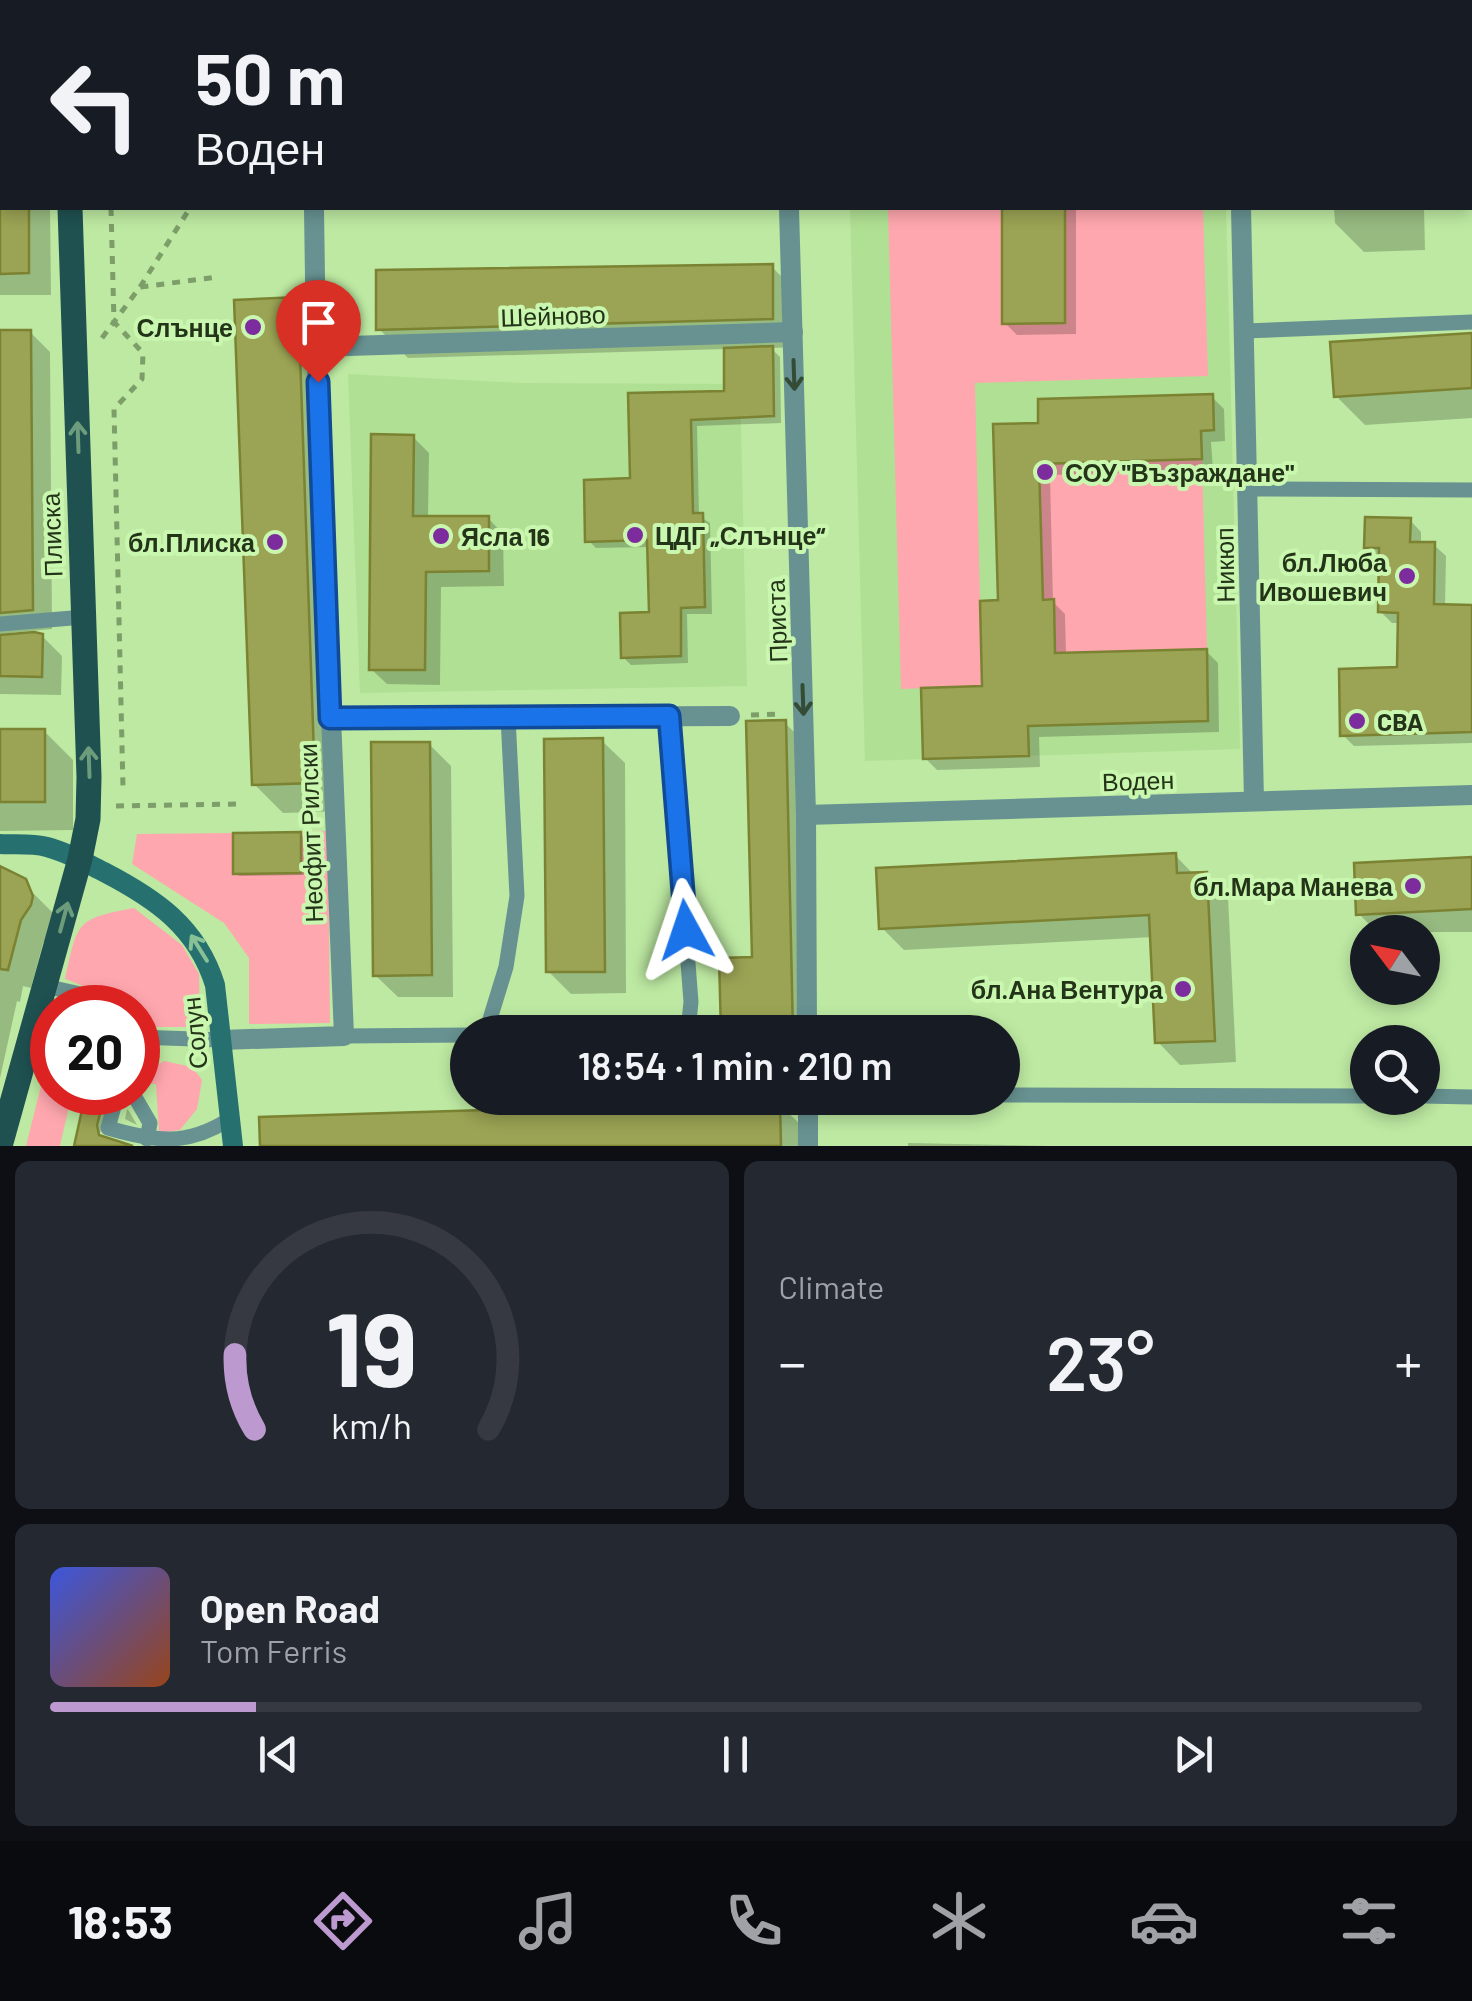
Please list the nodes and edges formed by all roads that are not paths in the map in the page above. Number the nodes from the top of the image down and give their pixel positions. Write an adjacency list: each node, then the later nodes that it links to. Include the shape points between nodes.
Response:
1 (70, 210): 11 (main road, Плиска, one-way to 1)
2 (314, 210): 8 (street, Неофит Рилски)
3 (789, 210): 7 (street, Приста)
4 (1242, 210): 6 (street, Никюп)
5 (1472, 322): 6 (lane)
6 (1244, 331): 9 (street, Никюп)
7 (792, 332): 8 (street, Шейново); 19 (street, Приста, one-way to 19)
8 (316, 347): 16 (street, Неофит Рилски)
9 (1248, 489): 10 (lane); 18 (street, Никюп)
10 (1472, 490)
11 (84, 618): 12 (lane); 21 (main road, Плиска, one-way to 11, via 88,806)
12 (0, 624)
13 (669, 716): 14 (street); 15 (street); 24 (lane)
14 (730, 716)
15 (508, 717): 16 (street); 23 (lane, via 518,896)
16 (330, 718): 27 (street, Неофит Рилски)
17 (1472, 796): 18 (street, Воден)
18 (1254, 801): 19 (street, Воден)
19 (806, 815): 25 (street, Приста)
20 (0, 844): 21 (street, via 46,846)
21 (80, 859): 22 (main road, Плиска, one-way to 21); 30 (street, Солун, one-way to 21, via 215,985 194,938 140,890)
22 (45, 985)
23 (491, 1015)
24 (690, 1015)
25 (807, 1015)
26 (450, 1035): 27 (lane)
27 (344, 1036): 30 (street)
28 (160, 1038): 30 (lane)
29 (30, 1039): 41 (main road, Плиска)
30 (221, 1040): 38 (street, Солун)
31 (1020, 1095): 32 (lane)
32 (1350, 1096)
33 (1440, 1096): 34 (lane)
34 (1472, 1096)
35 (112, 1115): 39 (lane, via 108,1128)
36 (145, 1115): 39 (lane)
37 (808, 1115): 43 (street)
38 (228, 1120): 40 (lane, via 194,1142); 42 (street, Солун)
39 (147, 1139): 40 (lane)
40 (164, 1144)
41 (0, 1146)
42 (233, 1146)
43 (808, 1146)

